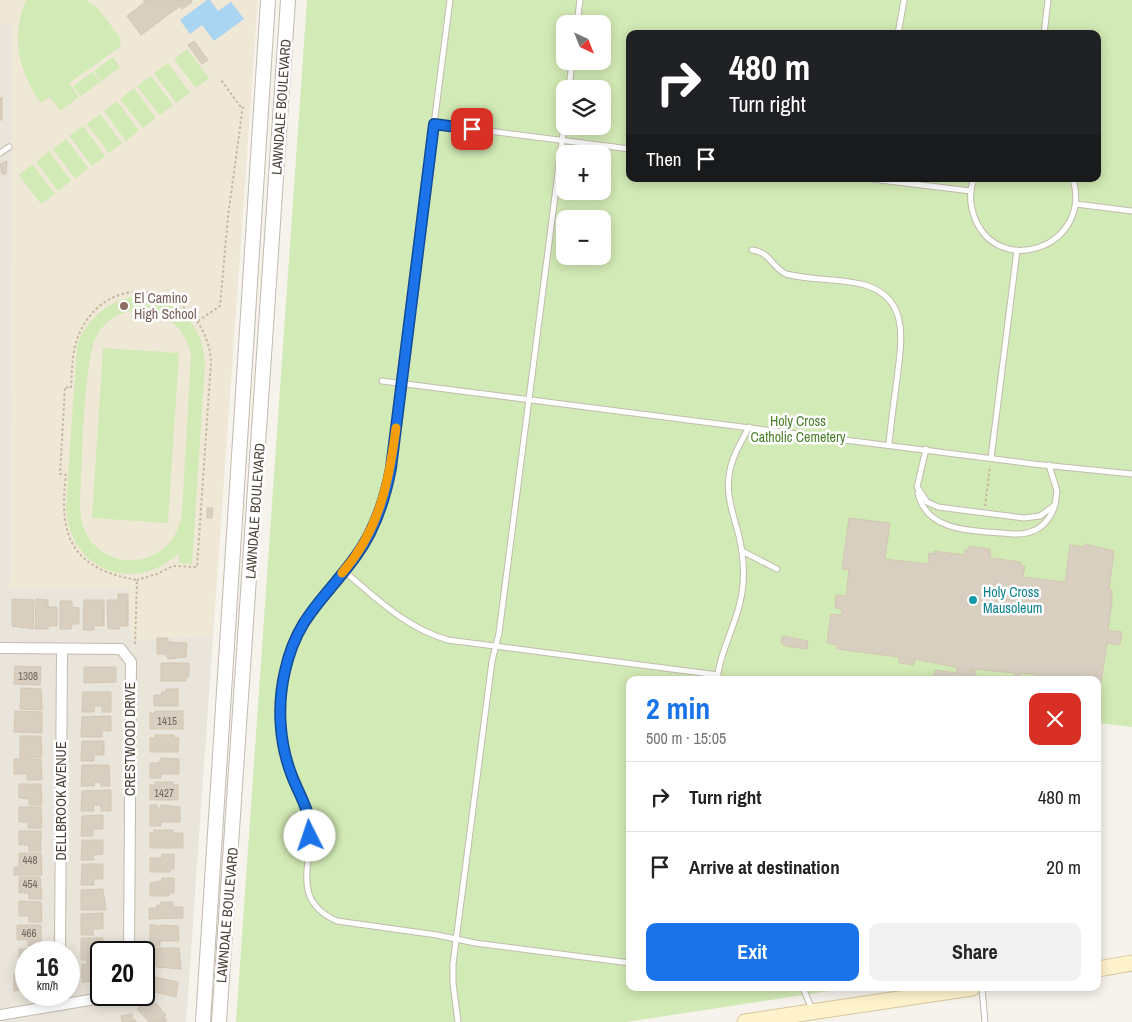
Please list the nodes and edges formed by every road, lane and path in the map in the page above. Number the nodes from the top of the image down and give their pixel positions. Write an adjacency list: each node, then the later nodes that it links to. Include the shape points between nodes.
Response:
1 (268, 0): 60 (street, LAWNDALE BOULEVARD)
2 (288, 0): 61 (street, LAWNDALE BOULEVARD)
3 (450, 0): 11 (lane)
4 (580, 0): 7 (lane)
5 (904, 0): 8 (lane)
6 (1048, 0): 9 (lane)
7 (578, 15)
8 (899, 30)
9 (1044, 30)
10 (221, 80): 25 (path, via 243,106 220,306)
11 (434, 124): 13 (lane); 27 (lane)
12 (563, 135): 13 (lane)
13 (562, 140): 15 (lane); 28 (lane)
14 (9, 147): 16 (lane)
15 (626, 148)
16 (0, 153)
17 (897, 182): 20 (lane)
18 (973, 182): 20 (lane)
19 (1073, 182): 21 (lane)
20 (971, 191): 24 (lane, via 972,211 979,227 992,240)
21 (1076, 204): 22 (lane); 24 (lane, via 1071,221 1056,239 1041,247)
22 (1132, 211)
23 (752, 250): 30 (lane, via 766,255 786,274 861,284 880,292 890,302 898,315 902,336)
24 (1017, 250): 32 (lane)
25 (198, 321): 41 (path, via 208,343 211,362 197,567 173,566); 41 (path, via 182,305 156,293 136,292 113,298 93,312 80,332 73,355 71,388 65,387 60,474 66,475 64,515 72,544 93,566 116,577)
26 (382, 381): 27 (lane)
27 (401, 384): 28 (lane); 40 (lane, via 384,498 364,544)
28 (529, 399): 29 (lane); 43 (lane)
29 (749, 427): 30 (lane); 38 (lane, via 733,459 728,485)
30 (889, 444): 31 (lane)
31 (926, 449): 32 (lane); 35 (lane)
32 (991, 458): 33 (lane); 37 (path)
33 (1049, 465): 34 (lane); 36 (lane, via 1057,491)
34 (1132, 474)
35 (917, 487): 36 (lane, via 921,504 930,518 951,526 1030,533 1043,525); 37 (lane, via 932,505)
36 (1055, 505): 37 (lane, via 1035,518)
37 (984, 513)
38 (742, 551): 39 (lane); 47 (lane, via 744,578 740,606)
39 (777, 569)
40 (344, 571): 43 (lane, via 392,612 418,629 448,640); 48 (lane, via 303,623 290,654 281,693 284,745 310,820 306,871 308,892 320,911 337,921)
41 (138, 580): 42 (path)
42 (135, 644)
43 (495, 647): 46 (lane); 48 (lane)
44 (0, 648): 45 (street, CRESTWOOD DRIVE)
45 (62, 649): 49 (street, DELLBROOK AVENUE); 50 (street, CRESTWOOD DRIVE, via 121,650 131,662)
46 (710, 676)
47 (717, 676)
48 (456, 939): 51 (lane); 62 (lane, via 452,983)
49 (60, 941)
50 (129, 941)
51 (626, 962)
52 (1132, 963): 53 (main road)
53 (1101, 968)
54 (804, 991): 58 (lane)
55 (932, 991): 58 (main road)
56 (982, 991): 64 (lane)
57 (36, 1006): 59 (street)
58 (813, 1012): 63 (main road)
59 (0, 1015)
60 (203, 1022)
61 (219, 1022)
62 (458, 1022)
63 (745, 1022)
64 (985, 1022)

